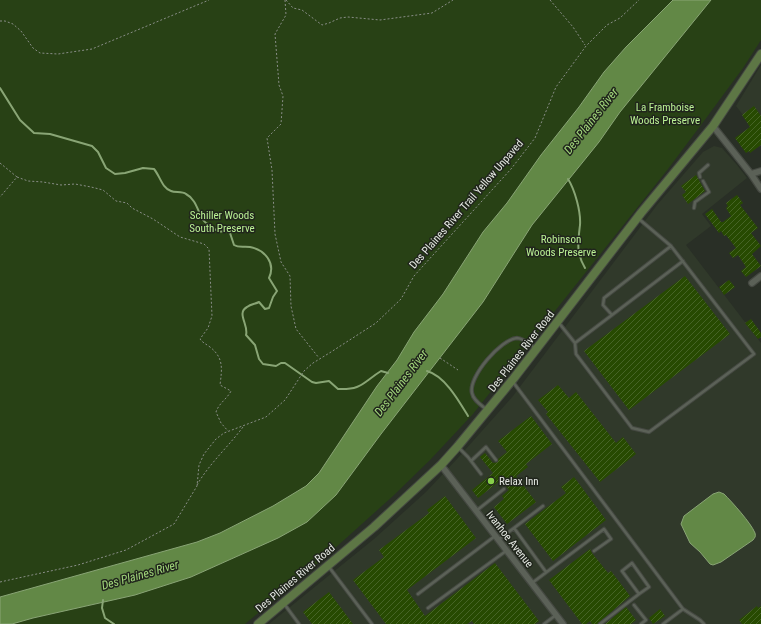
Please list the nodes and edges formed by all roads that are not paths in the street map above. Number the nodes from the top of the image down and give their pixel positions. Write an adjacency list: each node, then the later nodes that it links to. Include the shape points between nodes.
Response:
1 (761, 54): 2 (main road, Des Plaines River Road)
2 (712, 126): 5 (street); 10 (main road, Des Plaines River Road)
3 (708, 165): 6 (lane, via 699,173)
4 (761, 171): 5 (street)
5 (751, 174): 8 (street)
6 (700, 176)
7 (703, 181): 9 (lane, via 709,192 695,202)
8 (761, 189)
9 (694, 208)
10 (638, 218): 11 (lane); 16 (main road, Des Plaines River Road)
11 (670, 246): 12 (lane); 15 (lane, via 604,298 603,305)
12 (683, 260): 15 (lane); 17 (lane, via 754,354 649,432 632,428 576,354)
13 (761, 276): 14 (street)
14 (752, 283)
15 (612, 315): 17 (lane)
16 (557, 322): 17 (lane); 18 (main road, Des Plaines River Road)
17 (575, 344)
18 (536, 349): 19 (main road, Des Plaines River Road); 20 (lane, via 516,338 488,358 472,389 474,398)
19 (512, 381): 20 (main road, Des Plaines River Road); 41 (lane)
20 (488, 410): 21 (main road, Des Plaines River Road)
21 (458, 446): 23 (lane); 24 (main road, Des Plaines River Road)
22 (496, 460): 23 (lane, via 486,447)
23 (471, 461): 25 (lane)
24 (441, 465): 28 (street, Ivanhoe Avenue); 33 (main road, Des Plaines River Road, via 374,527)
25 (481, 474)
26 (504, 489): 28 (lane)
27 (543, 506): 29 (lane)
28 (476, 511): 30 (street, Ivanhoe Avenue)
29 (514, 528): 30 (lane); 34 (lane)
30 (497, 538): 31 (street, Ivanhoe Avenue); 36 (lane)
31 (506, 550): 35 (street, Ivanhoe Avenue); 40 (lane)
32 (594, 551): 34 (lane, via 611,538 604,529)
33 (328, 565): 38 (main road, Des Plaines River Road); 45 (lane)
34 (546, 572): 35 (lane)
35 (531, 583): 42 (street, Ivanhoe Avenue)
36 (418, 594)
37 (639, 594): 37 (lane, via 622,571 632,562 649,587); 48 (lane)
38 (283, 603): 43 (main road, Des Plaines River Road); 44 (lane)
39 (634, 605): 49 (lane, via 646,620)
40 (428, 608)
41 (683, 609): 50 (lane); 51 (lane)
42 (556, 615): 46 (lane); 47 (street, Ivanhoe Avenue)
43 (258, 624)
44 (299, 624)
45 (372, 624)
46 (544, 624)
47 (563, 624)
48 (600, 624)
49 (641, 624)
50 (663, 624)
51 (704, 624)

